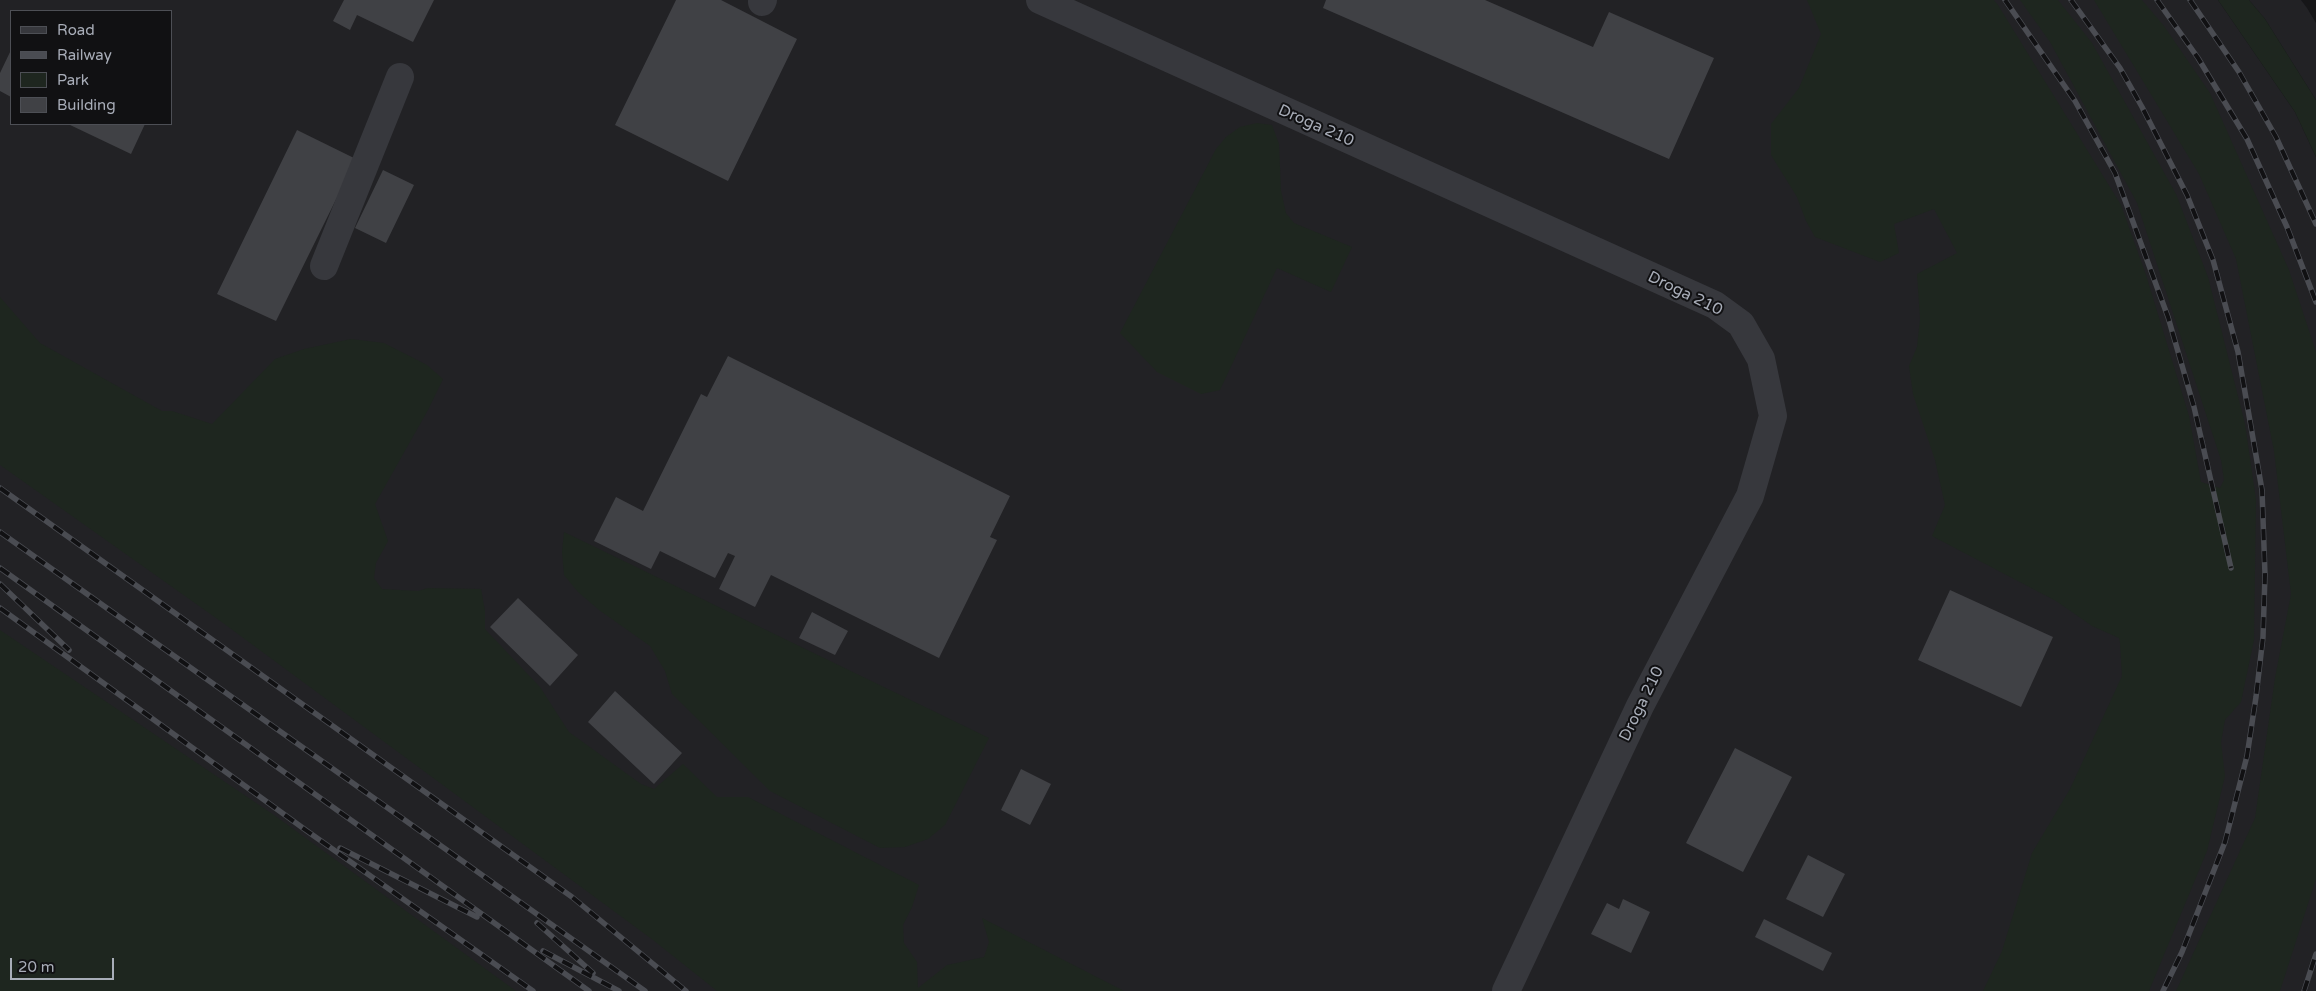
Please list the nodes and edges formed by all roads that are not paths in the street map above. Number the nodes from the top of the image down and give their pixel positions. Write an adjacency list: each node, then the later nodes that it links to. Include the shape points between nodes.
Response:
1 (1040, 0): 4 (lane, Droga 210, via 1715,305 1741,324 1760,359 1773,416 1750,496 1640,706)
2 (400, 77): 3 (lane)
3 (324, 266)
4 (1506, 991)

